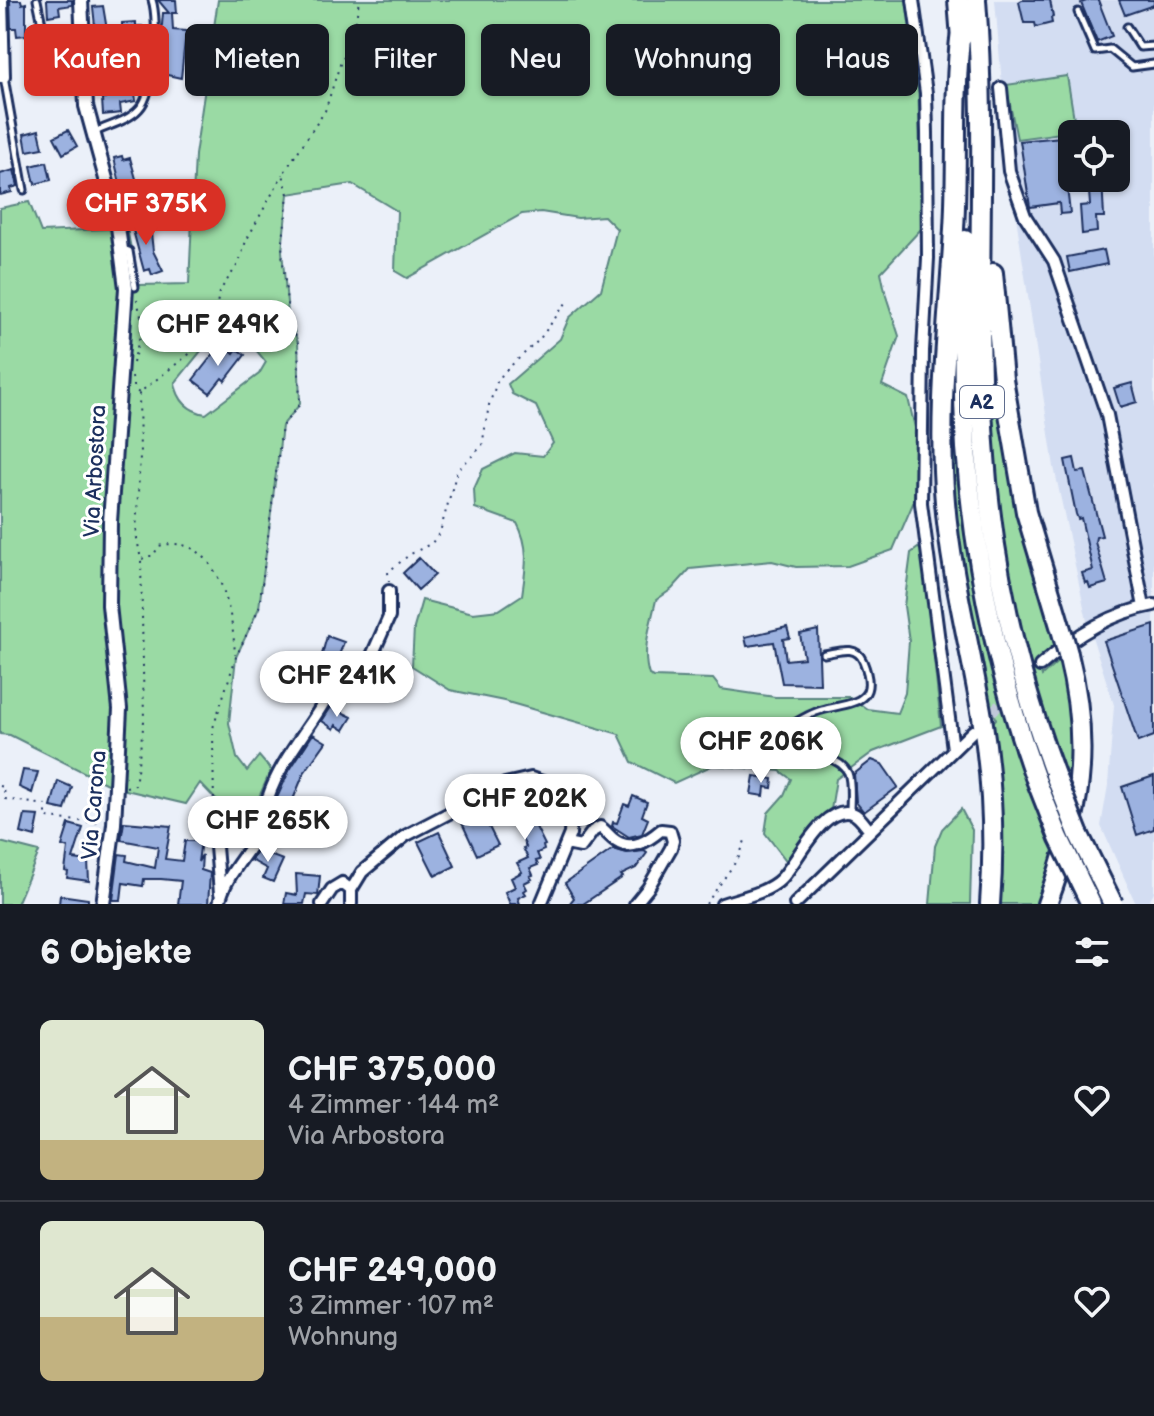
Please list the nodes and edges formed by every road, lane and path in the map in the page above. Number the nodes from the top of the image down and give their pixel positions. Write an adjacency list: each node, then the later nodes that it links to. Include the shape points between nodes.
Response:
1 (2, 0): 16 (street)
2 (37, 0): 11 (lane)
3 (81, 0): 18 (street, Via Arbostora, via 84,85)
4 (152, 0): 18 (lane, via 154,51 148,96 132,115)
5 (359, 0): 19 (path, via 352,47 341,61 325,111)
6 (913, 0): 33 (street, via 927,133 921,503)
7 (958, 0): 13 (highway, A2)
8 (976, 0): 10 (highway, A2)
9 (1078, 12): 15 (lane, via 1095,51 1110,49 1132,67)
10 (977, 20): 55 (highway, via 989,72 992,266 1003,379 1026,512 1081,721 1078,801); 57 (highway, A2, bridge, via 983,176 981,380 988,499 1010,630 1032,709 1078,833)
11 (42, 24)
12 (1127, 27): 14 (lane, via 1140,47)
13 (961, 30): 37 (highway, via 955,78 943,474 951,556 986,742); 56 (highway, A2, bridge, via 963,365 980,566 999,660 1035,777)
14 (1154, 46)
15 (1154, 64)
16 (2, 77): 20 (lane)
17 (1001, 88): 27 (street, via 1009,171 1025,216 1054,261 1107,415)
18 (93, 132): 21 (street, Via Arbostora)
19 (283, 174): 24 (path, via 221,289 206,341); 29 (path, via 288,194 282,251 288,313 298,343 300,404 282,426 259,608)
20 (24, 190)
21 (122, 249): 22 (lane, via 129,251); 31 (street, Via Arbostora, via 126,288 109,605)
22 (135, 287): 24 (path, via 143,324 131,372)
23 (566, 303): 26 (path, via 539,340 497,382 482,446 457,471 440,532 388,572)
24 (139, 393): 25 (path, via 136,533)
25 (141, 560): 29 (path, via 167,544 196,549 211,564 226,595); 35 (path, via 144,721 135,785)
26 (389, 591): 44 (street, via 389,617 362,678 337,679 279,773 264,822)
27 (1149, 606): 30 (street, via 1075,637)
28 (824, 654): 36 (lane, via 850,650 861,656 865,694 853,704 813,714 776,738 783,749 843,766 849,777)
29 (236, 657): 39 (path, via 213,728)
30 (1040, 666)
31 (120, 709): 35 (street, Via Carona)
32 (973, 731): 33 (street)
33 (953, 749): 40 (street)
34 (0, 786): 38 (path, via 5,799 46,805 46,818)
35 (117, 788): 38 (street, Via Carona)
36 (850, 812): 40 (street); 51 (street, via 816,829 776,883)
37 (993, 821): 53 (highway); 54 (highway)
38 (114, 824): 45 (street, Via Carona)
39 (214, 824): 44 (street)
40 (870, 831): 52 (street)
41 (746, 838): 50 (path)
42 (566, 844): 43 (street, via 571,813 560,792 543,781 518,780 395,843 362,872); 48 (street); 49 (street, via 581,847 600,827 630,845 670,831 671,848)
43 (351, 890): 46 (street, via 346,884 336,885); 47 (street)
44 (220, 899)
45 (103, 904)
46 (322, 904)
47 (351, 904)
48 (541, 904)
49 (635, 904)
50 (706, 904)
51 (722, 904)
52 (795, 904)
53 (982, 904)
54 (990, 904)
55 (1047, 904)
56 (1091, 904)
57 (1113, 904)

